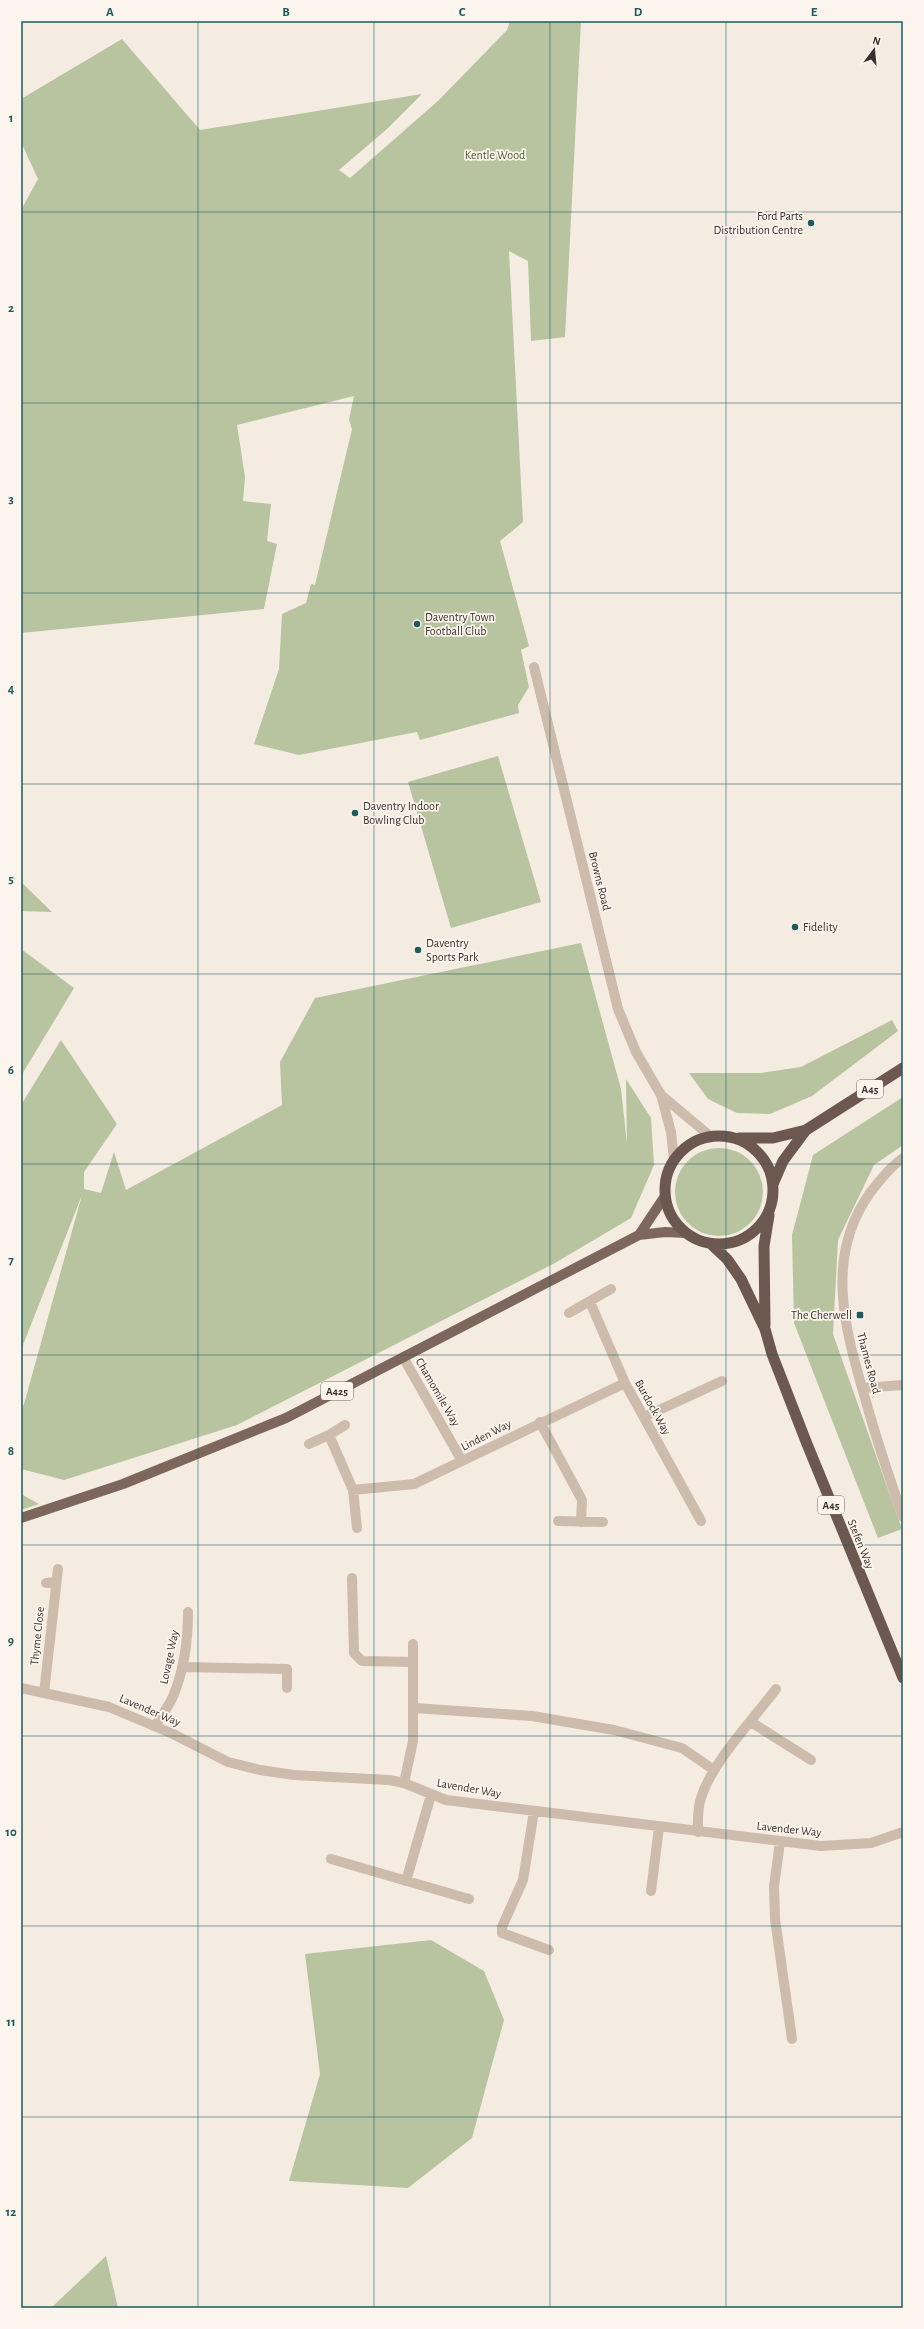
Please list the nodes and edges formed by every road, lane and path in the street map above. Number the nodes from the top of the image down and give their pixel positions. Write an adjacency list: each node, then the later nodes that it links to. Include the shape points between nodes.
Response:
1 (534, 667): 3 (street, Browns Road, via 618,1009 636,1052)
2 (903, 1068): 4 (highway, A45)
3 (661, 1095): 5 (street, Browns Road); 8 (street, Browns Road, via 671,1132)
4 (806, 1130): 6 (highway, A45, via 773,1138); 9 (highway, A45, via 783,1161)
5 (710, 1136): 6 (highway); 8 (highway, via 692,1142)
6 (735, 1138): 9 (highway, via 750,1146 762,1157)
7 (903, 1158): 23 (street, Thames Road, via 876,1184 861,1205 846,1240 842,1286 844,1321)
8 (674, 1160): 10 (highway, via 665,1181)
9 (772, 1184): 11 (highway)
10 (665, 1196): 12 (highway, via 672,1218); 13 (main road)
11 (770, 1208): 14 (highway, via 761,1224 750,1234 728,1243); 18 (highway, A45, via 764,1246)
12 (686, 1233): 13 (main road); 14 (highway)
13 (639, 1235): 19 (main road, A425)
14 (711, 1244): 18 (highway, A45, via 740,1279)
15 (611, 1290): 16 (street)
16 (590, 1302): 17 (street); 21 (street, Burdock Way)
17 (569, 1313)
18 (765, 1330): 46 (highway, Stefen Way / A45, via 802,1430)
19 (403, 1357): 29 (street, Chamomile Way); 32 (main road, A425, via 286,1418 123,1484)
20 (722, 1381): 24 (street)
21 (625, 1383): 24 (street, Burdock Way); 25 (street, Linden Way)
22 (903, 1386): 23 (street)
23 (862, 1388): 31 (street, Thames Road)
24 (644, 1417): 34 (street, Burdock Way)
25 (540, 1422): 29 (street, Linden Way); 35 (street, via 582,1500)
26 (345, 1425): 27 (street)
27 (329, 1435): 28 (street); 30 (street)
28 (309, 1444)
29 (462, 1461): 30 (street, Linden Way, via 414,1484)
30 (353, 1490): 37 (street)
31 (903, 1517)
32 (21, 1518)
33 (558, 1521): 35 (street)
34 (701, 1521)
35 (581, 1522): 36 (street)
36 (603, 1522)
37 (357, 1528)
38 (58, 1570): 41 (street, Thyme Close)
39 (352, 1578): 44 (street, via 354,1653 362,1661)
40 (46, 1582): 41 (street)
41 (56, 1582): 50 (street, Thyme Close)
42 (188, 1612): 45 (street, Lovage Way)
43 (412, 1644): 44 (street)
44 (413, 1662): 51 (street)
45 (182, 1667): 48 (street, via 287,1669); 53 (street, Lovage Way, via 174,1695)
46 (903, 1678)
47 (21, 1688): 50 (street, Lavender Way)
48 (287, 1688)
49 (776, 1689): 52 (street)
50 (44, 1693): 53 (street, Lavender Way, via 109,1707)
51 (414, 1708): 55 (street, via 532,1716 614,1730 682,1748); 56 (street, via 413,1741)
52 (751, 1722): 54 (street); 55 (street)
53 (155, 1726): 56 (street, Lavender Way, via 228,1762 260,1770)
54 (811, 1760)
55 (714, 1770): 60 (street, via 700,1798)
56 (404, 1783): 57 (street, Lavender Way)
57 (431, 1795): 58 (street, Lavender Way, via 446,1800); 64 (street)
58 (534, 1811): 59 (street, Lavender Way); 67 (street, via 523,1880 502,1927 502,1933)
59 (659, 1827): 60 (street, Lavender Way); 65 (street)
60 (698, 1832): 62 (street, Lavender Way)
61 (903, 1832): 62 (street, Lavender Way, via 871,1843 850,1846)
62 (780, 1842): 68 (street, via 774,1886 775,1919)
63 (331, 1859): 64 (street)
64 (406, 1881): 66 (street)
65 (651, 1891)
66 (469, 1899)
67 (550, 1950)
68 (792, 2039)

